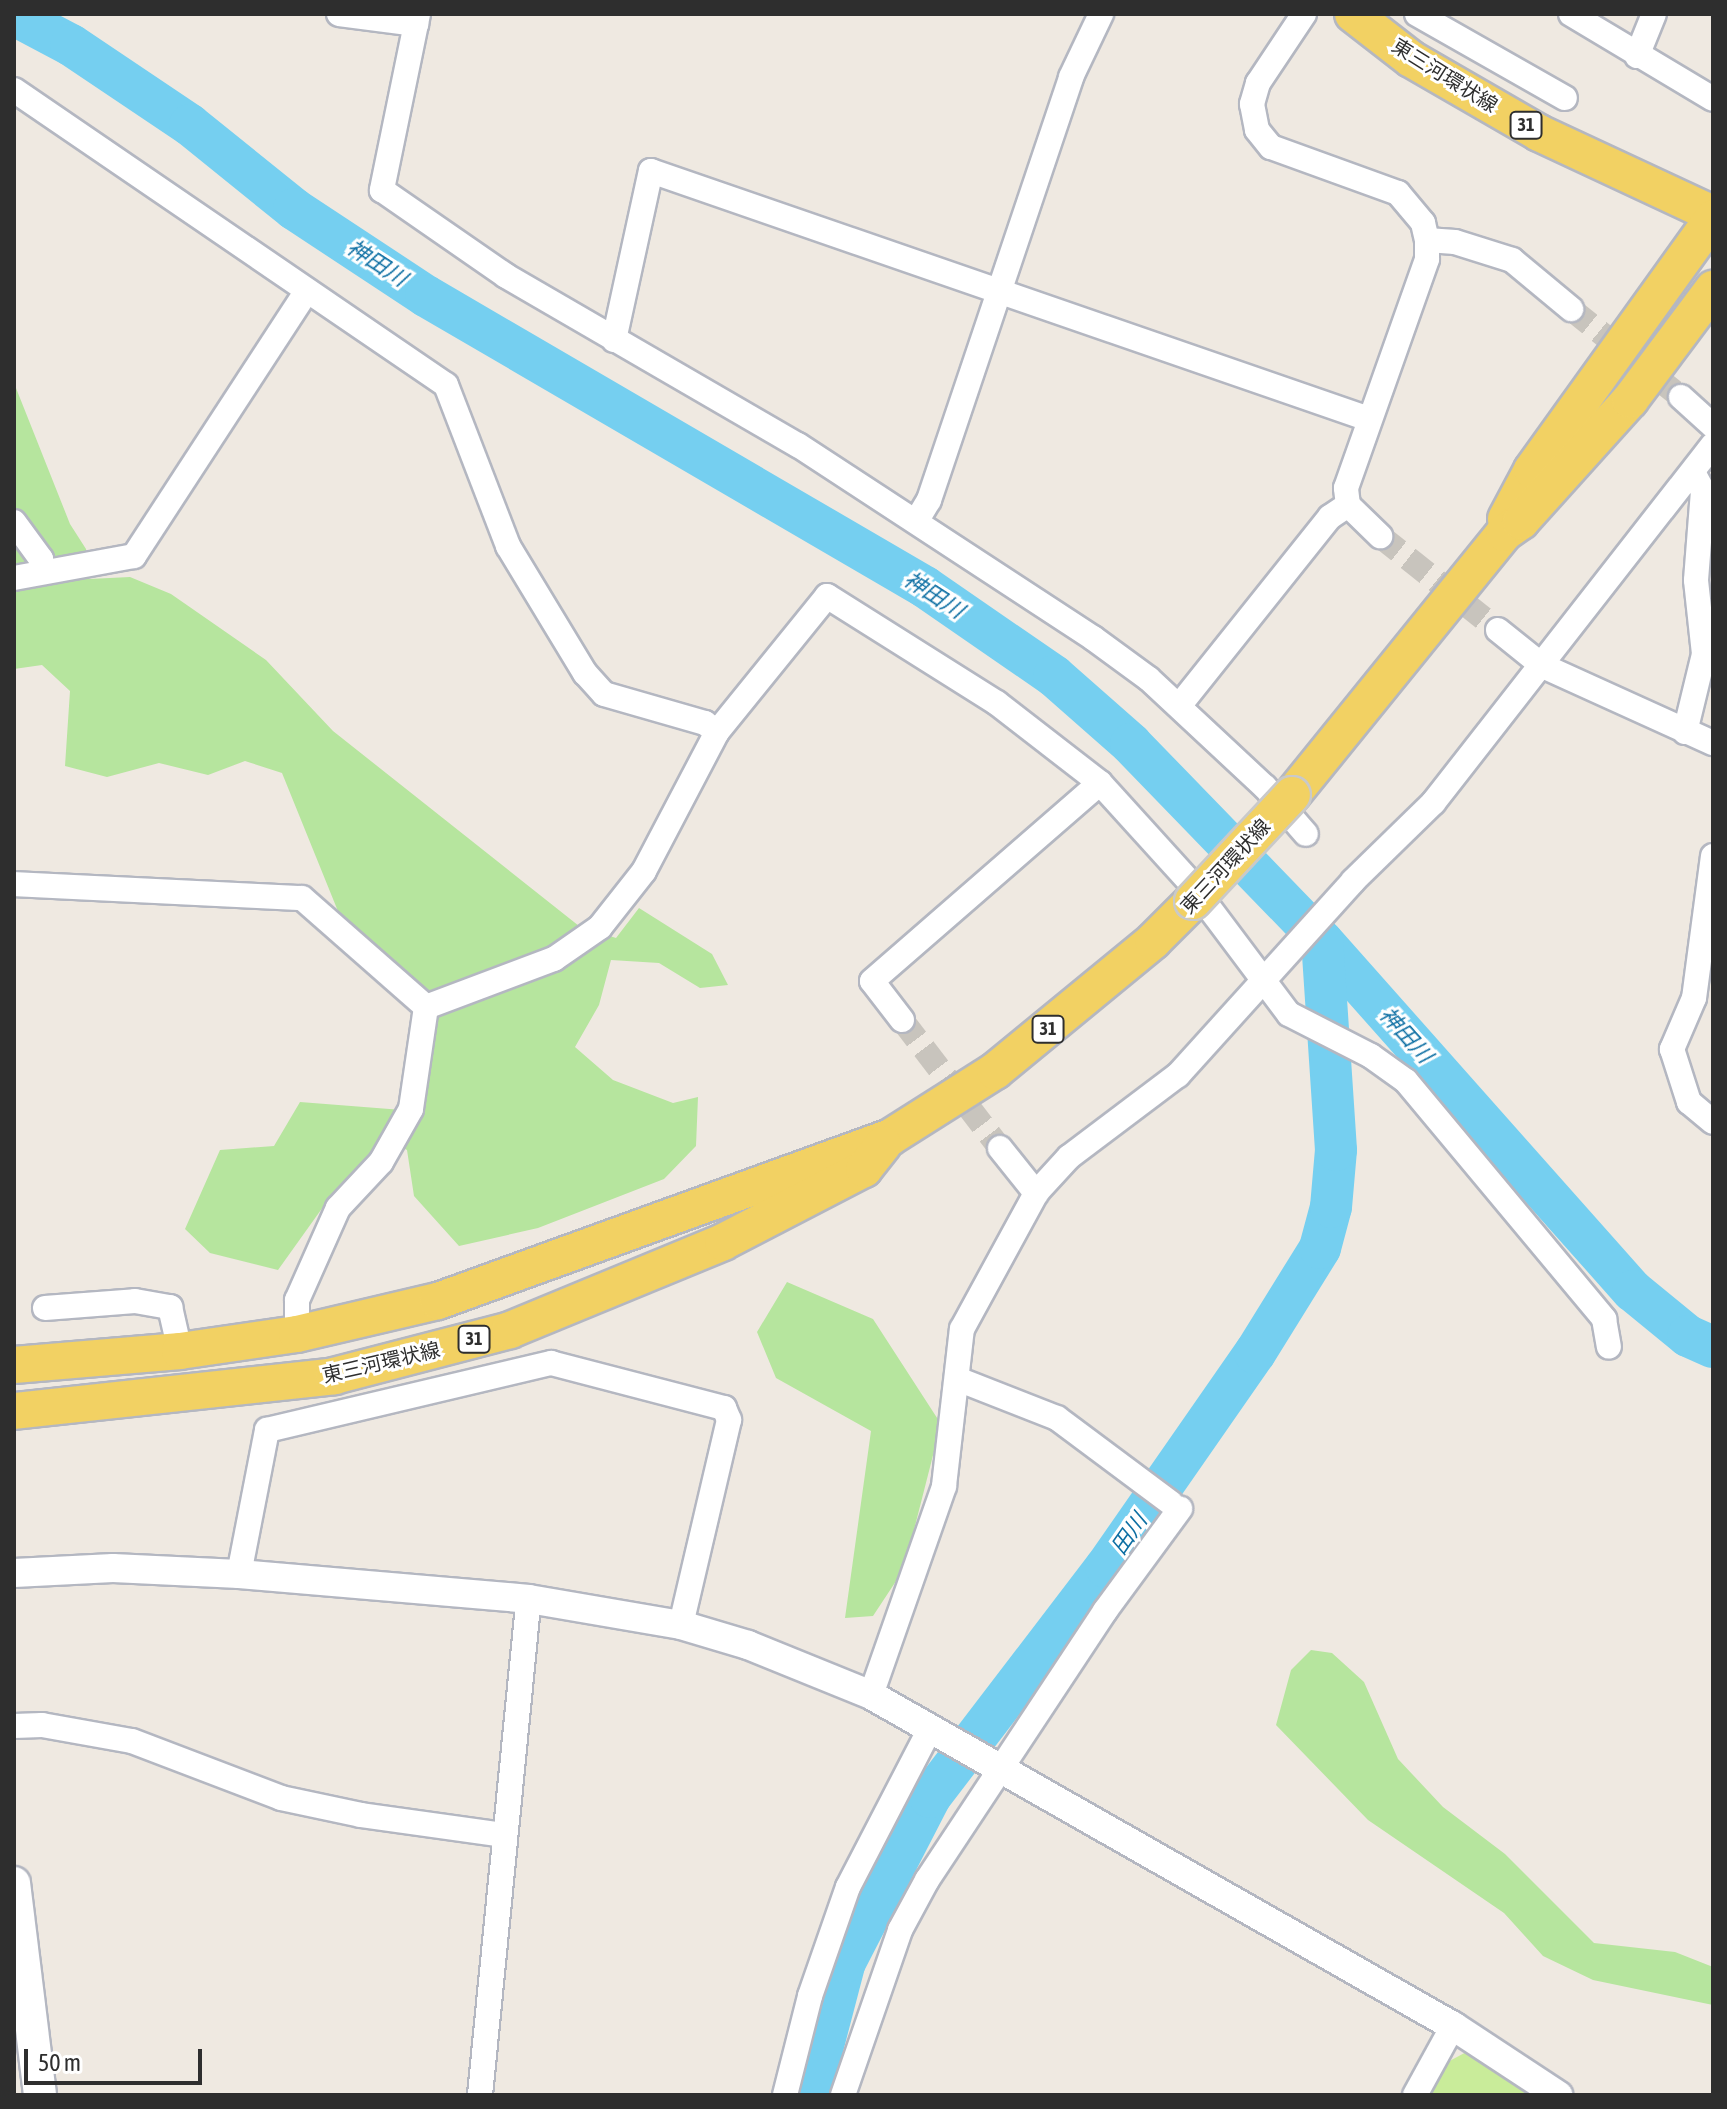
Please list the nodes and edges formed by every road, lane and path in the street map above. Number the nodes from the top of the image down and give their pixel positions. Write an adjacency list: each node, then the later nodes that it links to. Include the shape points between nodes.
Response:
1 (339, 14): 8 (street)
2 (1101, 14): 16 (street, via 1071,77)
3 (1304, 14): 14 (street, via 1258,83 1252,104 1257,130 1282,152 1398,193 1423,223)
4 (1353, 14): 13 (main road, 東三河環状線 / 31, via 1411,59 1539,133)
5 (1417, 14): 11 (street)
6 (1571, 14): 9 (street)
7 (1654, 14): 9 (street)
8 (417, 19): 19 (street, via 382,190 506,276)
9 (1637, 56): 12 (street)
10 (14, 90): 17 (street)
11 (1565, 98)
12 (1713, 99)
13 (1713, 216): 28 (main road, 東三河環状線 / 31, via 1532,470 1509,507)
14 (1427, 240): 18 (street, via 1455,242 1512,260); 21 (street, via 1427,259)
15 (1713, 289): 28 (main road, 東三河環状線 / 31, via 1630,400 1521,521)
16 (1001, 291): 19 (street, via 651,171); 21 (street); 26 (street, via 929,500)
17 (305, 294): 30 (street, via 134,556); 35 (street, via 446,385 508,546 585,673 604,694 705,723)
18 (1571, 309)
19 (614, 340): 26 (street)
20 (1681, 397): 22 (street)
21 (1369, 419): 25 (street, via 1346,488)
22 (1713, 426)
23 (1713, 445): 24 (street)
24 (1693, 472): 33 (street); 36 (street, via 1703,491 1696,580 1704,654)
25 (1348, 505): 29 (street); 34 (street, via 1330,517)
26 (917, 520): 34 (street, via 1093,638)
27 (14, 522): 30 (street, via 41,559)
28 (1504, 533): 46 (main road, 東三河環状線 / 31, bridge, via 1292,795 1153,941 995,1071)
29 (1380, 536)
30 (42, 572): 31 (street)
31 (14, 578)
32 (1498, 630): 33 (street)
33 (1543, 666): 36 (street); 42 (street, via 1433,803)
34 (1179, 706): 39 (street)
35 (717, 732): 38 (street, via 827,596 997,703); 43 (street, via 644,871 600,927 554,959)
36 (1685, 732): 37 (street)
37 (1713, 743)
38 (1100, 783): 42 (street, via 1189,881); 44 (street, via 872,981)
39 (1306, 834)
40 (1713, 856): 45 (street, via 1694,998 1672,1049 1689,1102)
41 (14, 884): 43 (street, via 302,898)
42 (1264, 979): 48 (street, via 1178,1075 1069,1157); 51 (street, via 1289,1014 1350,1044 1406,1081 1604,1319)
43 (426, 1007): 50 (street, via 411,1109 381,1162 338,1208 297,1300)
44 (902, 1020)
45 (1713, 1122)
46 (889, 1138): 50 (main road, 東三河環状線 / 31, via 438,1301); 55 (main road, 東三河環状線 / 31, via 864,1169 723,1242 510,1330 334,1376)
47 (1000, 1148): 48 (street)
48 (1036, 1193): 54 (street, via 962,1329)
49 (45, 1308): 52 (street, via 135,1301 170,1307)
50 (297, 1334): 52 (main road, 東三河環状線 / 31)
51 (1609, 1347)
52 (180, 1351): 53 (main road, 東三河環状線 / 31)
53 (14, 1365)
54 (960, 1380): 60 (street, via 944,1486); 63 (street, via 1057,1418 1175,1506)
55 (14, 1411)
56 (14, 1573): 57 (street, via 113,1568)
57 (239, 1574): 58 (street); 59 (street, via 267,1430 551,1363 724,1408 729,1420)
58 (529, 1599): 59 (street); 64 (street)
59 (681, 1625): 60 (street, via 748,1645)
60 (871, 1695): 62 (street)
61 (14, 1726): 64 (street, via 42,1725 132,1741 281,1798)
62 (936, 1733): 63 (street); 70 (street, via 848,1887 810,1996)
63 (992, 1764): 67 (street); 71 (street, via 900,1930)
64 (504, 1835): 69 (street)
65 (14, 1883): 66 (main road)
66 (23, 2023): 68 (main road)
67 (1453, 2026): 72 (street); 73 (street)
68 (40, 2095)
69 (480, 2095)
70 (785, 2095)
71 (843, 2095)
72 (1415, 2095)
73 (1558, 2095)

